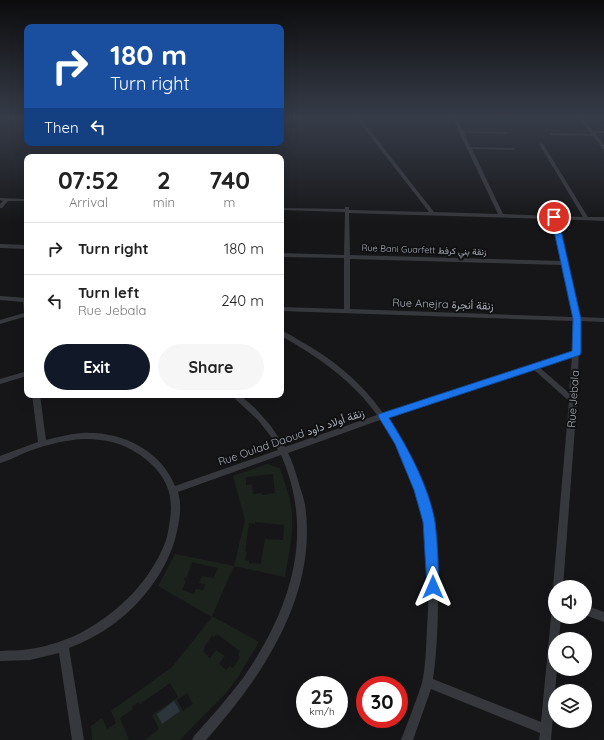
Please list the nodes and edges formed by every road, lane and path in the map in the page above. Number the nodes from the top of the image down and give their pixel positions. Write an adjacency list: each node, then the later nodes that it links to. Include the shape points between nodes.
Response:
1 (386, 154): 9 (street)
2 (472, 154): 10 (street)
3 (546, 154): 13 (street)
4 (3, 201): 5 (street); 6 (street)
5 (24, 201)
6 (0, 207)
7 (284, 208): 8 (street)
8 (347, 209): 9 (street); 18 (street)
9 (431, 211): 10 (street)
10 (500, 214): 11 (street)
11 (554, 215): 13 (street); 19 (street, Rue Jebala)
12 (604, 216): 13 (street)
13 (585, 217): 14 (street)
14 (604, 219)
15 (0, 246): 16 (street)
16 (24, 248)
17 (284, 255): 18 (street, Rue Bani Guarfett زنقة بني كرفط)
18 (347, 257): 19 (street, Rue Bani Guarfett زنقة بني كرفط); 23 (street)
19 (566, 263): 25 (street, Rue Jebala)
20 (0, 298): 21 (street)
21 (24, 300)
22 (284, 308): 23 (street, Rue Anejra زنقة أنجرة)
23 (347, 310): 25 (street, Rue Anejra زنقة أنجرة)
24 (24, 317): 27 (street)
25 (577, 319): 26 (street, Rue Anejra زنقة أنجرة); 29 (street, Rue Jebala)
26 (604, 320)
27 (0, 322)
28 (284, 335): 36 (street, via 336,367)
29 (576, 352): 30 (street, Rue Oulad Daoud زنقة أولاد داود); 35 (street, Rue Jebala)
30 (534, 366): 35 (street); 36 (street, Rue Oulad Daoud زنقة أولاد داود)
31 (24, 374): 32 (street)
32 (0, 382)
33 (36, 398): 37 (street)
34 (239, 398): 38 (street, via 264,422)
35 (573, 401): 41 (street, Rue Jebala)
36 (383, 416): 38 (street, Rue Oulad Daoud زنقة أولاد داود); 47 (street, via 409,463 429,522 433,619)
37 (42, 442): 39 (street); 40 (street, via 91,436 114,439 134,446 151,457 164,472)
38 (284, 452): 40 (street, Rue Oulad Daoud زنقة أولاد داود); 50 (street, via 298,486 302,514 302,547 296,584 276,635 263,657 230,704)
39 (0, 460)
40 (173, 490): 45 (street, via 176,512 173,535 163,561 146,586 124,610 95,630)
41 (559, 580)
42 (592, 613): 43 (street)
43 (604, 617)
44 (555, 624): 48 (street)
45 (63, 646): 46 (street, via 36,653); 49 (street)
46 (0, 656)
47 (428, 682): 48 (street); 51 (street)
48 (546, 735)
49 (78, 740)
50 (198, 740)
51 (406, 740)

